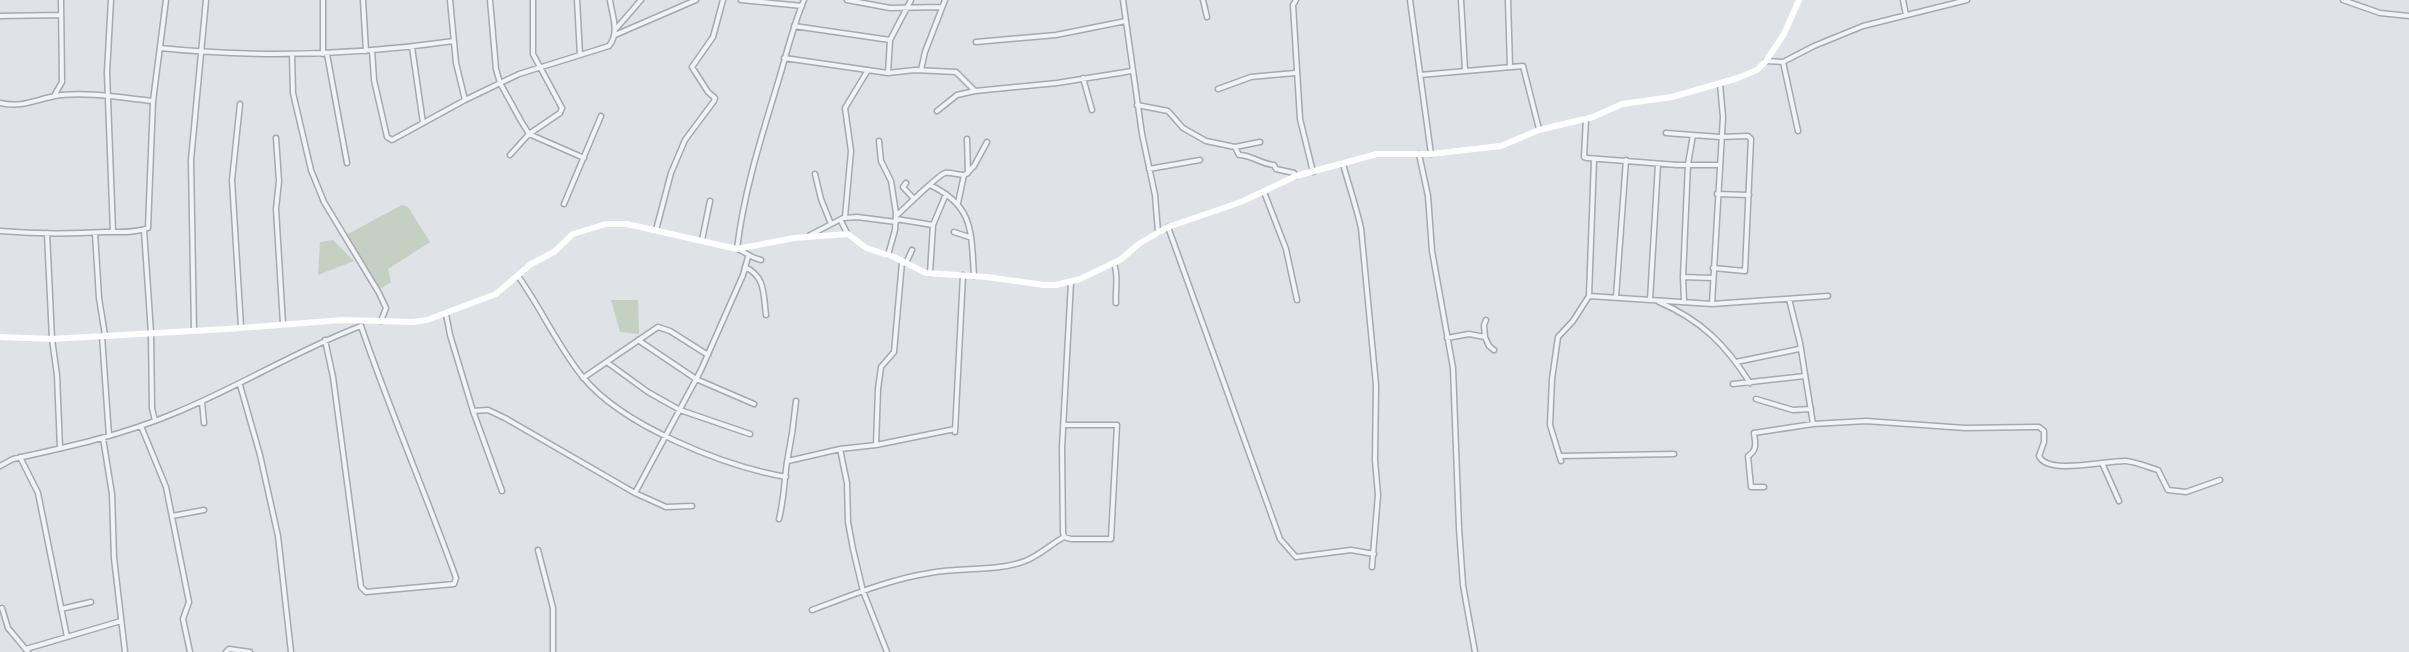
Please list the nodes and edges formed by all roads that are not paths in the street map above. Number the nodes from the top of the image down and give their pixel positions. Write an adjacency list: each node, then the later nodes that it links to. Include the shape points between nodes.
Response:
1 (61, 0): 33 (street)
2 (111, 0): 70 (street)
3 (166, 0): 45 (street)
4 (206, 0): 48 (street)
5 (323, 0): 50 (street)
6 (363, 0): 47 (street)
7 (450, 0): 42 (street)
8 (490, 0): 65 (street)
9 (533, 0): 55 (street, via 532,46)
10 (577, 0): 51 (street)
11 (610, 0): 40 (street)
12 (641, 0): 40 (street)
13 (696, 0): 40 (street)
14 (723, 0): 127 (street, via 713,37 692,67 715,98 680,151)
15 (741, 0): 30 (street)
16 (804, 0): 30 (street)
17 (848, 0): 32 (street)
18 (911, 0): 32 (street)
19 (945, 0): 31 (street)
20 (1123, 0): 38 (street)
21 (1203, 0): 37 (street)
22 (1296, 0): 62 (street)
23 (1410, 0): 63 (street)
24 (1461, 0): 59 (street)
25 (1508, 0): 56 (street)
26 (1799, 0): 53 (street)
27 (1903, 0): 34 (street)
28 (1967, 0): 34 (street)
29 (2343, 0): 36 (street, via 2380,13)
30 (802, 6): 39 (street)
31 (941, 8): 32 (street); 58 (street)
32 (908, 9): 41 (street)
33 (61, 15): 35 (street); 69 (street, via 62,82)
34 (1906, 15): 54 (street, via 1839,35)
35 (0, 16)
36 (2409, 16)
37 (1208, 17)
38 (1126, 21): 43 (street, via 1056,34); 60 (street)
39 (794, 26): 41 (street); 52 (street)
40 (615, 32): 51 (street, via 609,46)
41 (890, 40): 61 (street)
42 (454, 41): 44 (street); 71 (street)
43 (976, 42)
44 (412, 47): 46 (street); 80 (street)
45 (160, 48): 48 (street); 72 (street)
46 (372, 50): 47 (street); 80 (street, via 387,137 392,140)
47 (366, 51): 50 (street)
48 (203, 52): 49 (street); 169 (street, via 191,170)
49 (292, 54): 50 (street); 165 (street, via 293,93 311,170 324,202 379,292 386,308)
50 (325, 54): 100 (street)
51 (580, 55): 55 (street)
52 (784, 58): 57 (street); 137 (street, via 754,160)
53 (1766, 61): 54 (street); 66 (street, via 1756,70)
54 (1783, 62): 82 (street)
55 (538, 67): 65 (street); 84 (street, via 562,108)
56 (1510, 67): 59 (street); 81 (street, via 1523,66)
57 (868, 70): 61 (street); 121 (street, via 845,108 851,151 847,207)
58 (921, 70): 61 (street); 68 (street, via 956,72)
59 (1465, 70): 63 (street)
60 (1132, 71): 64 (street); 75 (street)
61 (888, 73)
62 (1295, 73): 67 (street, via 1251,77); 106 (street)
63 (1420, 75): 94 (street)
64 (1083, 78): 68 (street); 76 (street)
65 (500, 83): 71 (street); 84 (street)
66 (1720, 84): 79 (street, via 1666,98 1635,101); 86 (street)
67 (1218, 89)
68 (975, 91): 77 (street, via 957,95)
69 (54, 96): 70 (street); 73 (street, via 26,105)
70 (108, 97): 72 (street); 128 (street)
71 (465, 100): 80 (street)
72 (153, 101): 125 (street, via 148,228)
73 (0, 103)
74 (240, 104): 168 (street, via 232,180)
75 (1137, 105): 92 (street, via 1168,111 1184,128 1206,141); 105 (street)
76 (1092, 110)
77 (937, 111)
78 (601, 116): 96 (street)
79 (1586, 118): 81 (street); 98 (street, via 1584,157)
80 (423, 123)
81 (1539, 130): 94 (street, via 1501,146)
82 (1798, 131)
83 (1666, 133): 85 (street)
84 (529, 134): 95 (street); 96 (street)
85 (1692, 135): 86 (street); 103 (street)
86 (1720, 137): 104 (street); 115 (street, via 1751,139)
87 (276, 138): 167 (street)
88 (967, 139): 108 (street)
89 (879, 141): 120 (street, via 881,161 891,181)
90 (987, 142): 108 (street)
91 (1260, 142): 92 (street)
92 (1235, 147): 109 (street, via 1239,155)
93 (1419, 153): 94 (street); 101 (street, via 1377,154); 174 (street)
94 (1431, 154)
95 (510, 155)
96 (584, 158): 118 (street)
97 (1200, 160): 105 (street)
98 (1594, 160): 99 (street); 153 (street)
99 (1626, 160): 102 (street); 155 (street)
100 (347, 163)
101 (1342, 163): 106 (street); 225 (street, via 1361,228 1376,385 1378,495)
102 (1658, 164): 103 (street); 158 (street)
103 (1688, 164): 104 (street); 150 (street)
104 (1720, 165): 114 (street)
105 (1149, 169): 132 (street)
106 (1312, 172): 109 (street)
107 (815, 174): 122 (street)
108 (966, 174): 111 (street, via 945,173); 119 (street)
109 (1296, 176): 112 (street)
110 (906, 183): 116 (street, via 903,187)
111 (930, 185): 113 (street); 116 (street)
112 (1264, 192): 124 (street); 157 (street, via 1286,249)
113 (946, 194): 119 (street); 123 (street)
114 (1717, 194): 115 (street); 145 (street)
115 (1749, 195): 145 (street, via 1745,271)
116 (914, 200): 120 (street)
117 (710, 201): 136 (street)
118 (564, 204)
119 (958, 204): 135 (street, via 969,220)
120 (896, 219): 121 (street); 123 (street); 139 (street)
121 (842, 220): 122 (street); 133 (street)
122 (831, 224): 134 (street)
123 (933, 225): 146 (street)
124 (1168, 227): 132 (street); 225 (street, via 1280,539 1296,558 1351,550)
125 (144, 230): 128 (street); 170 (street)
126 (0, 231): 130 (street)
127 (656, 231): 136 (street); 148 (street, via 616,222 585,228)
128 (113, 232): 131 (street)
129 (954, 232): 135 (street)
130 (47, 233): 131 (street); 175 (street)
131 (94, 233): 171 (street)
132 (1158, 233): 143 (street)
133 (848, 234): 134 (street); 139 (street, via 862,246)
134 (807, 237): 137 (street)
135 (969, 237): 149 (street)
136 (702, 240): 137 (street)
137 (737, 249): 140 (street)
138 (912, 250): 142 (street)
139 (888, 255): 142 (street)
140 (748, 257): 141 (street); 144 (street)
141 (761, 260)
142 (904, 262): 146 (street); 205 (street, via 894,352 881,368)
143 (1113, 263): 152 (street); 160 (street, via 1118,273)
144 (745, 267): 163 (street, via 756,272 761,280); 180 (street)
145 (1713, 268): 151 (street)
146 (930, 273): 147 (street)
147 (963, 275): 149 (street); 205 (street, via 955,431)
148 (518, 276): 162 (street, via 496,294); 184 (street)
149 (974, 276): 152 (street, via 1044,285)
150 (1683, 277): 151 (street); 159 (street)
151 (1712, 278): 161 (street)
152 (1071, 281): 198 (street)
153 (1589, 296): 155 (street); 208 (street, via 1558,337 1550,425 1561,458)
154 (1828, 296): 156 (street)
155 (1616, 297): 158 (street)
156 (1789, 299): 161 (street); 178 (street)
157 (1297, 300)
158 (1653, 300): 159 (street); 181 (street, via 1679,310 1706,329)
159 (1684, 301): 161 (street)
160 (1116, 303)
161 (1712, 304)
162 (446, 314): 165 (street, via 413,322); 195 (street)
163 (766, 315)
164 (1486, 320): 173 (street)
165 (381, 321): 166 (street)
166 (362, 323): 167 (street); 176 (street); 176 (street, via 396,424 456,578 454,584 366,592 361,587)
167 (283, 324): 168 (street)
168 (241, 327): 169 (street)
169 (194, 330): 170 (street)
170 (152, 333): 171 (street); 196 (street)
171 (104, 335): 175 (street); 202 (street)
172 (0, 337): 175 (street)
173 (1485, 337): 174 (street, via 1469,334); 179 (street)
174 (1447, 338): 242 (street, via 1453,368 1463,585)
175 (52, 339): 206 (street)
176 (325, 340): 188 (street)
177 (638, 340): 180 (street, via 662,327); 182 (street); 185 (street)
178 (1799, 349): 181 (street); 183 (street)
179 (1494, 350)
180 (708, 355): 185 (street)
181 (1736, 362): 186 (street)
182 (608, 363): 184 (street); 194 (street)
183 (1805, 376): 186 (street); 193 (street)
184 (583, 378): 203 (street, via 615,406)
185 (696, 379): 192 (street); 194 (street)
186 (1750, 383): 187 (street)
187 (1733, 384)
188 (240, 385): 191 (street); 239 (street, via 278,536)
189 (1756, 399): 193 (street, via 1792,410)
190 (796, 401): 210 (street)
191 (202, 402): 196 (street); 197 (street)
192 (754, 404)
193 (1811, 409): 199 (street)
194 (680, 410): 201 (street); 203 (street)
195 (473, 411): 216 (street); 217 (street, via 488,410 505,418)
196 (155, 421): 200 (street)
197 (204, 423)
198 (1064, 424): 223 (street); 223 (street, via 1117,425 1111,539)
199 (1813, 424): 211 (street, via 1866,421 1965,428 2039,427 2044,431 2040,460 2073,466); 215 (street, via 1754,433 1756,446 1748,456 1751,487)
200 (141, 426): 202 (street); 221 (street, via 166,487)
201 (750, 434)
202 (110, 436): 204 (street)
203 (667, 436): 213 (street, via 753,471); 217 (street)
204 (103, 438): 206 (street); 232 (street, via 112,494)
205 (876, 445): 207 (street)
206 (60, 448): 209 (street)
207 (840, 449): 210 (street); 227 (street, via 852,549)
208 (1674, 454)
209 (20, 457): 212 (street); 230 (street, via 38,493)
210 (788, 461): 213 (street)
211 (2102, 463): 214 (street, via 2126,461 2158,470 2168,490 2186,492); 218 (street)
212 (0, 466)
213 (786, 477): 222 (street)
214 (2220, 480)
215 (1764, 487)
216 (502, 491)
217 (635, 493): 219 (street, via 666,507)
218 (2120, 501)
219 (692, 506)
220 (204, 510): 221 (street)
221 (172, 516): 236 (street, via 189,602 183,619)
222 (779, 519)
223 (1064, 537): 227 (street, via 1018,563 926,573)
224 (538, 550): 240 (street, via 553,608)
225 (1374, 554): 226 (street)
226 (1372, 567)
227 (863, 591): 231 (street); 241 (street)
228 (91, 602): 230 (street)
229 (2, 608): 234 (street, via 8,628)
230 (61, 609): 233 (street)
231 (812, 610)
232 (121, 621): 233 (street); 235 (street)
233 (67, 637): 234 (street)
234 (27, 650)
235 (125, 652)
236 (190, 652)
237 (226, 652): 238 (street)
238 (250, 652)
239 (291, 652)
240 (553, 652)
241 (887, 652)
242 (1475, 652)

